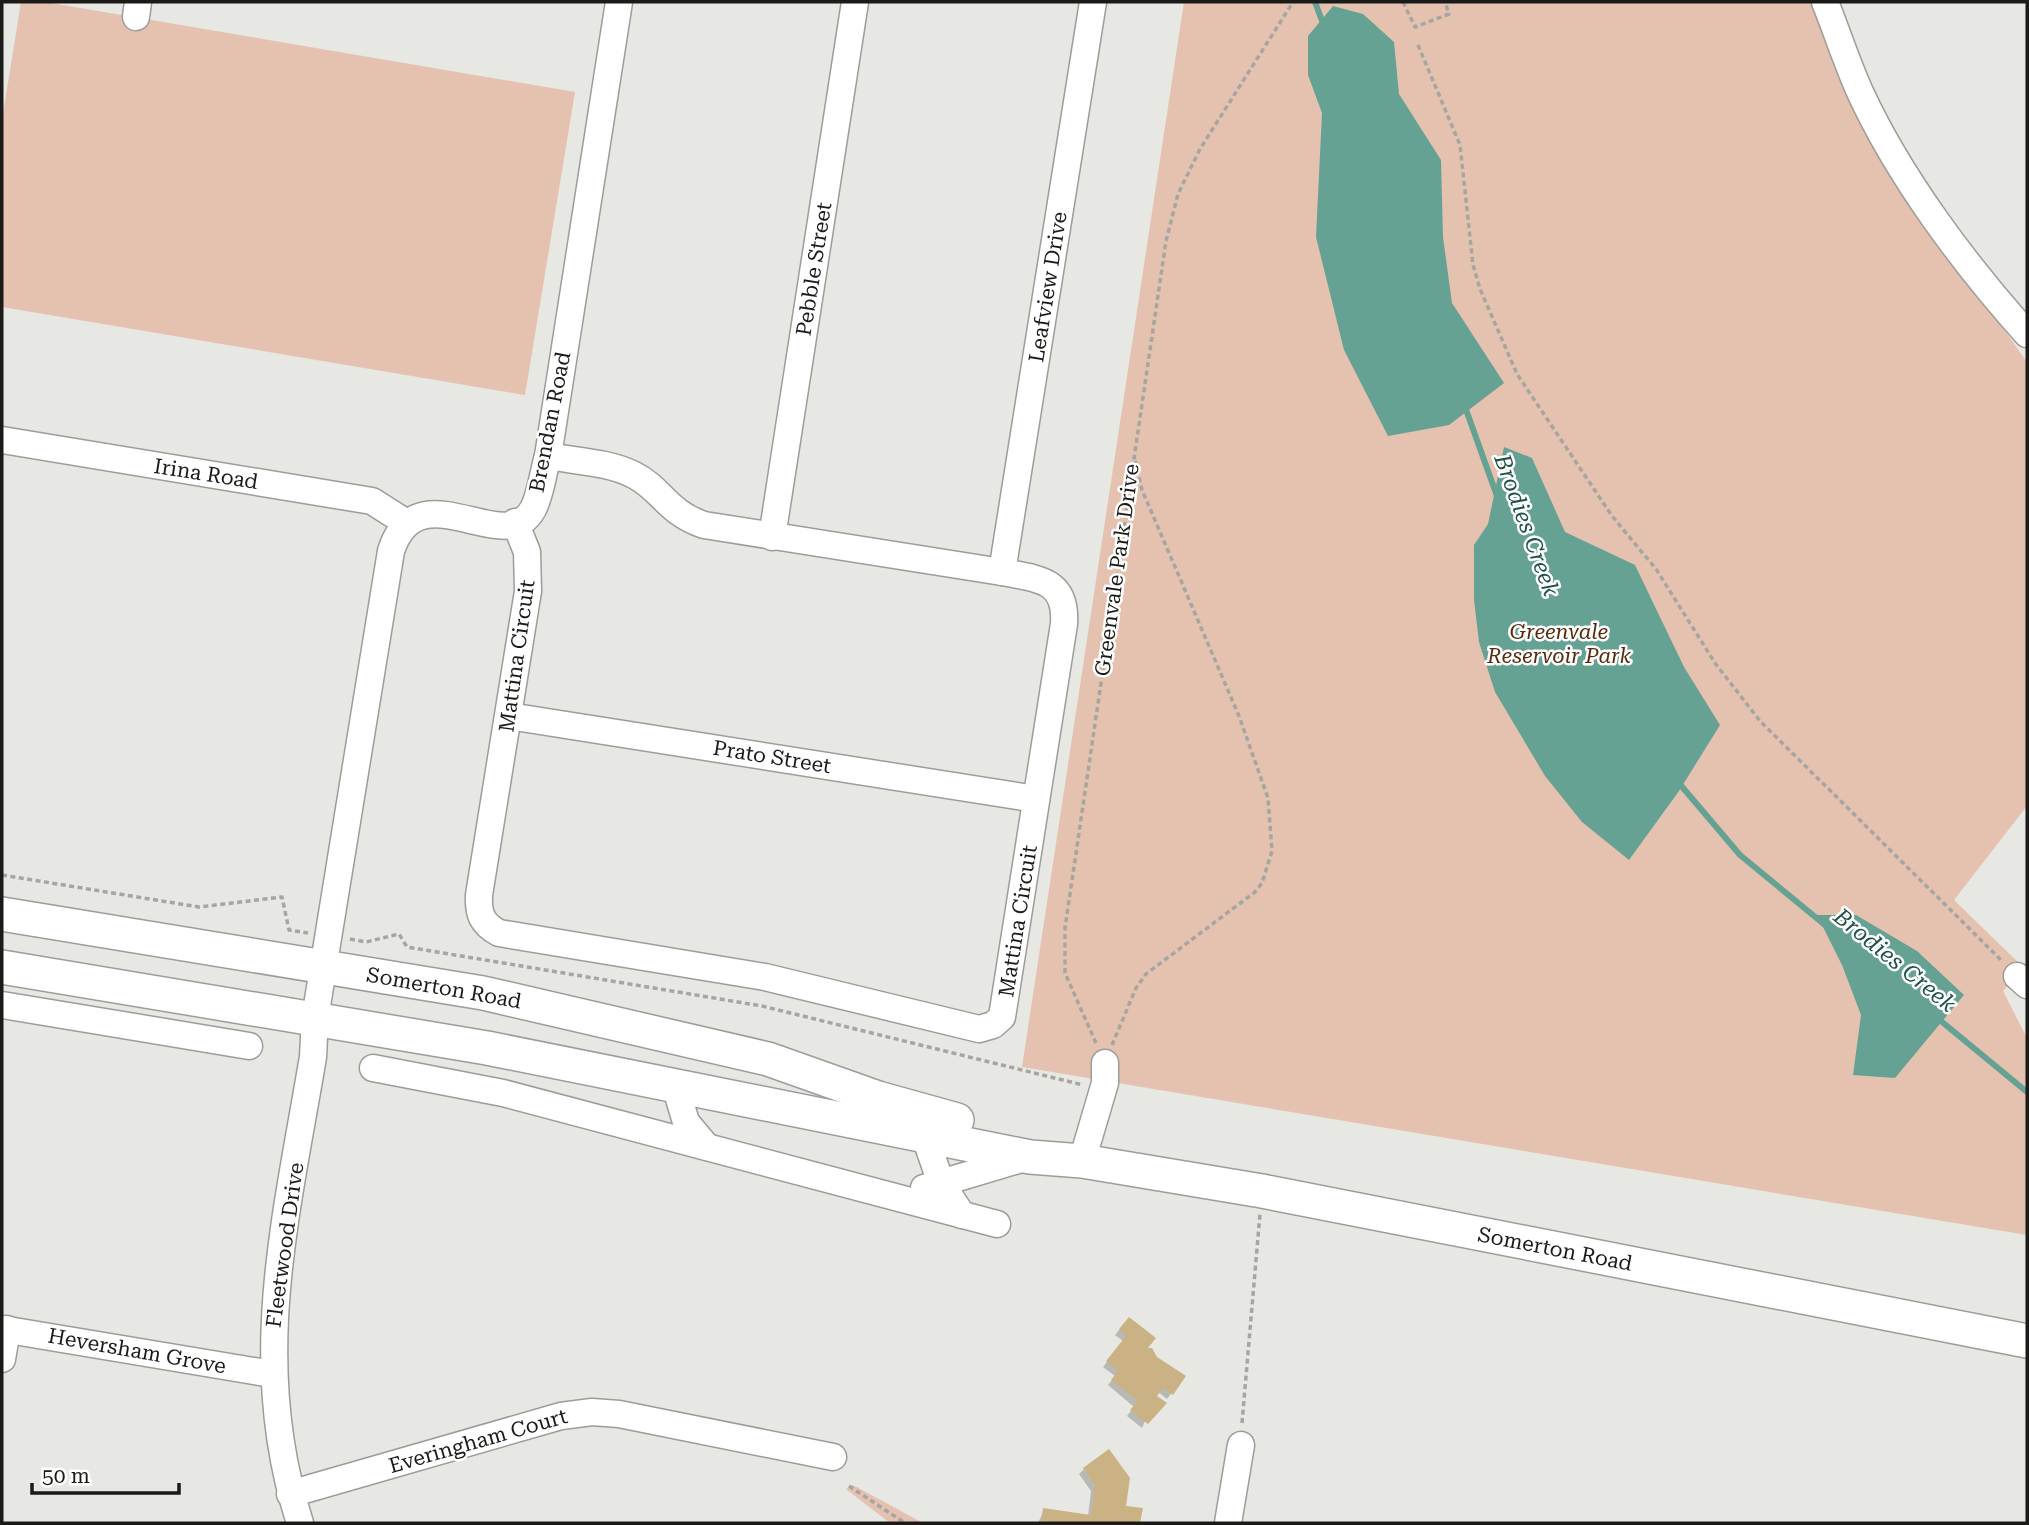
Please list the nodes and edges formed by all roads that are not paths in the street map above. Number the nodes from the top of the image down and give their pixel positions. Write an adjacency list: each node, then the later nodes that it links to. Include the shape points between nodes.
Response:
1 (619, 2): 7 (street, Brendan Road)
2 (855, 2): 10 (street, Pebble Street)
3 (1093, 2): 11 (street, Leafview Drive)
4 (1825, 2): 5 (street, via 1860,92 1895,155 1996,299)
5 (2027, 334)
6 (2, 440): 9 (street, Irina Road, via 372,501)
7 (548, 456): 8 (street, Brendan Road, via 533,510); 10 (street, Mattina Circuit, via 635,476 686,519)
8 (515, 522): 9 (street, via 497,524 421,514); 12 (street, Mattina Circuit, via 527,552 528,591)
9 (405, 523): 15 (street, via 391,551)
10 (772, 537): 11 (street, Mattina Circuit)
11 (1002, 572): 13 (street, Mattina Circuit, via 1042,580 1056,589 1065,606)
12 (509, 716): 13 (street, Prato Street); 13 (street, Mattina Circuit, via 479,895 478,909 486,927 499,933 765,977 979,1029 1002,1017 1007,998)
13 (1036, 799)
14 (2, 914): 15 (main road, Somerton Road)
15 (326, 951): 19 (street, Fleetwood Drive); 25 (main road, Somerton Road, via 483,993 768,1059)
16 (2, 967): 18 (main road, Somerton Road)
17 (2, 1005): 20 (street)
18 (246, 1007): 19 (main road, Somerton Road); 20 (street, via 222,1024)
19 (315, 1018): 24 (main road, Somerton Road); 37 (street, Fleetwood Drive, via 313,1057 278,1269)
20 (189, 1036): 21 (street)
21 (249, 1046)
22 (1105, 1063): 29 (street, via 1103,1090)
23 (373, 1068): 27 (street, via 485,1089)
24 (675, 1085): 26 (main road, Somerton Road); 27 (street, via 686,1122)
25 (878, 1098): 26 (street, Somerton Road); 29 (main road, Somerton Road, via 1033,1140)
26 (923, 1134): 28 (main road, Somerton Road); 30 (street)
27 (707, 1147): 31 (street)
28 (1030, 1157): 29 (main road, Somerton Road); 30 (street, Somerton Road)
29 (1082, 1161): 35 (main road, Somerton Road, via 1262,1191)
30 (941, 1183): 31 (street, Somerton Road); 32 (street)
31 (894, 1197): 32 (street)
32 (962, 1215): 33 (street)
33 (997, 1224)
34 (4, 1329): 36 (street); 37 (street, Heversham Grove)
35 (2027, 1341)
36 (2, 1359)
37 (272, 1374): 40 (street, Fleetwood Drive)
38 (1241, 1445): 42 (street)
39 (834, 1457): 40 (street, Everingham Court, via 592,1412 561,1416)
40 (290, 1493): 41 (street, Fleetwood Drive)
41 (300, 1523)
42 (1228, 1523)

